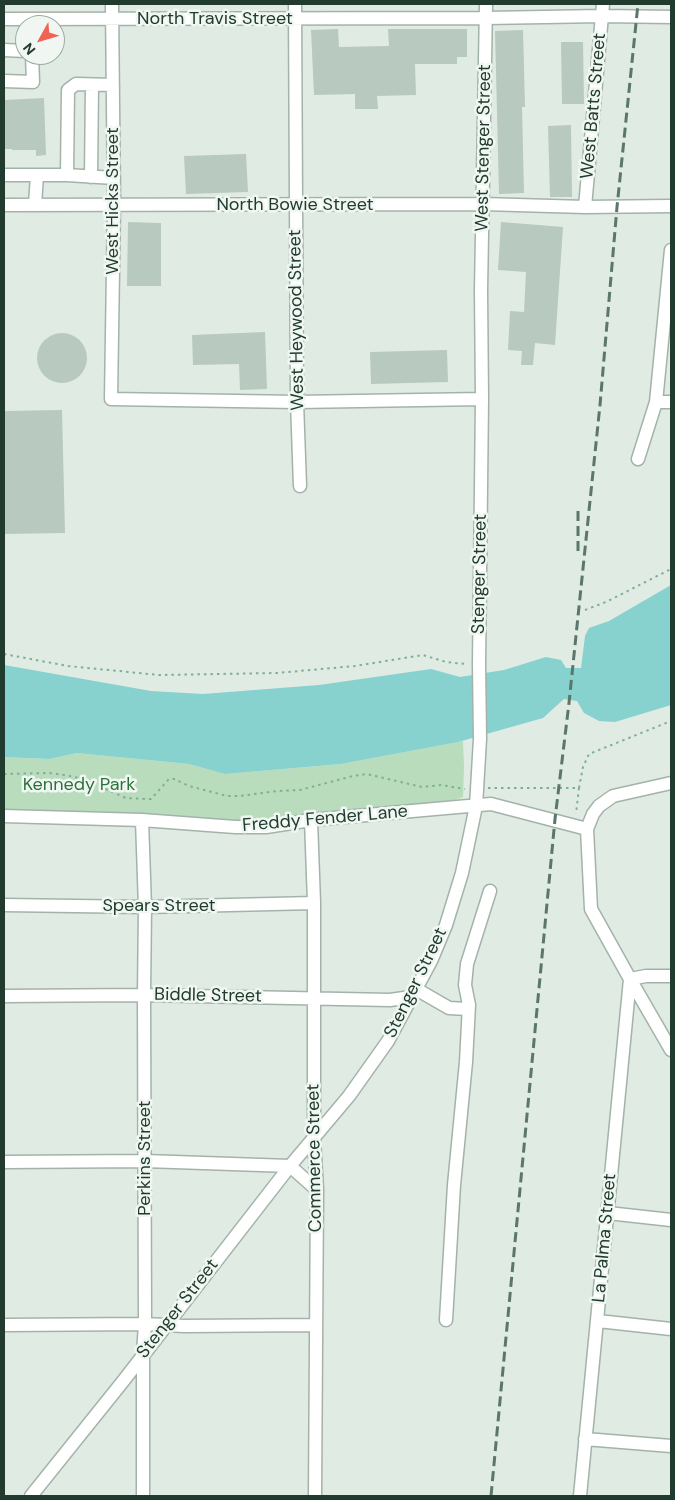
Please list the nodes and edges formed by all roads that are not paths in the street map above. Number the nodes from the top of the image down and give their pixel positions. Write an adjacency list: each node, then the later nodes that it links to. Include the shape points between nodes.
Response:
1 (112, 4): 8 (street, West Hicks Street)
2 (295, 4): 9 (street, West Heywood Street)
3 (486, 4): 6 (street, West Stenger Street)
4 (602, 10): 5 (street, North Travis Street, via 636,16); 6 (street, North Travis Street); 25 (street, West Batts Street)
5 (671, 17)
6 (486, 18): 9 (street, North Travis Street); 19 (street, West Stenger Street)
7 (4, 19): 8 (street, North Travis Street)
8 (112, 19): 9 (street, North Travis Street); 13 (street, West Hicks Street)
9 (295, 19): 23 (street, West Heywood Street)
10 (32, 65): 11 (street, via 33,82)
11 (4, 81)
12 (92, 85): 13 (street); 16 (street, via 76,84 68,90); 17 (street)
13 (113, 85): 18 (street, West Hicks Street)
14 (4, 175): 15 (street)
15 (37, 175): 16 (street); 21 (street)
16 (67, 175): 17 (street)
17 (91, 177): 18 (street)
18 (114, 178): 22 (street, West Hicks Street)
19 (484, 204): 23 (street, North Bowie Street); 25 (street, North Bowie Street); 27 (street, West Stenger Street)
20 (4, 205): 21 (street, North Bowie Street)
21 (35, 205): 22 (street, North Bowie Street)
22 (114, 205): 23 (street, North Bowie Street); 29 (street, West Hicks Street, via 111,399)
23 (296, 205): 29 (street, West Heywood Street)
24 (671, 206): 25 (street, North Bowie Street)
25 (585, 207)
26 (671, 250): 30 (street)
27 (481, 291): 28 (street, Stenger Street)
28 (482, 399): 29 (street); 35 (street, Stenger Street, via 480,738)
29 (297, 402): 33 (street, West Heywood Street)
30 (656, 402): 31 (street); 32 (street)
31 (671, 402)
32 (638, 459)
33 (300, 486)
34 (671, 782): 39 (street, via 613,796 593,814)
35 (476, 806): 38 (street, Freddy Fender Lane); 39 (street, Freddy Fender Lane, via 491,804); 46 (street, Stenger Street, via 462,873 446,925)
36 (4, 816): 37 (street, Freddy Fender Lane)
37 (142, 820): 38 (street, Freddy Fender Lane, via 266,827); 43 (street, Perkins Street)
38 (311, 820): 41 (street, Commerce Street)
39 (587, 829): 45 (street, via 591,909)
40 (490, 891): 50 (street, via 467,964)
41 (314, 903): 43 (street, Spears Street); 49 (street, Commerce Street)
42 (4, 905): 43 (street, Spears Street)
43 (145, 907): 47 (street, Perkins Street)
44 (671, 976): 45 (street)
45 (630, 979): 51 (street); 57 (street, La Palma Street)
46 (414, 993): 49 (street, Biddle Street, via 390,1000); 50 (street, via 449,1008); 52 (street, Stenger Street, via 388,1041)
47 (144, 995): 48 (street, Biddle Street); 49 (street, Biddle Street); 53 (street, Perkins Street)
48 (4, 996)
49 (314, 998): 52 (street, Commerce Street)
50 (468, 1009): 59 (street)
51 (671, 1050)
52 (314, 1139): 55 (street, Stenger Street); 56 (street, Commerce Street)
53 (144, 1161): 54 (street); 55 (street); 61 (street, Perkins Street)
54 (4, 1162)
55 (290, 1166): 56 (street); 62 (street, Stenger Street)
56 (317, 1190): 64 (street, Commerce Street)
57 (608, 1213): 58 (street); 60 (street, La Palma Street)
58 (671, 1220)
59 (446, 1320)
60 (598, 1322): 65 (street); 67 (street, La Palma Street)
61 (146, 1324): 62 (street); 63 (street); 66 (street, Perkins Street)
62 (166, 1324): 64 (street); 66 (street, Stenger Street)
63 (4, 1325)
64 (315, 1325): 71 (street, Commerce Street)
65 (671, 1329)
66 (143, 1354): 69 (street, Stenger Street); 70 (street, Perkins Street)
67 (585, 1439): 68 (street); 72 (street, La Palma Street)
68 (671, 1446)
69 (31, 1496)
70 (143, 1496)
71 (315, 1496)
72 (580, 1496)

